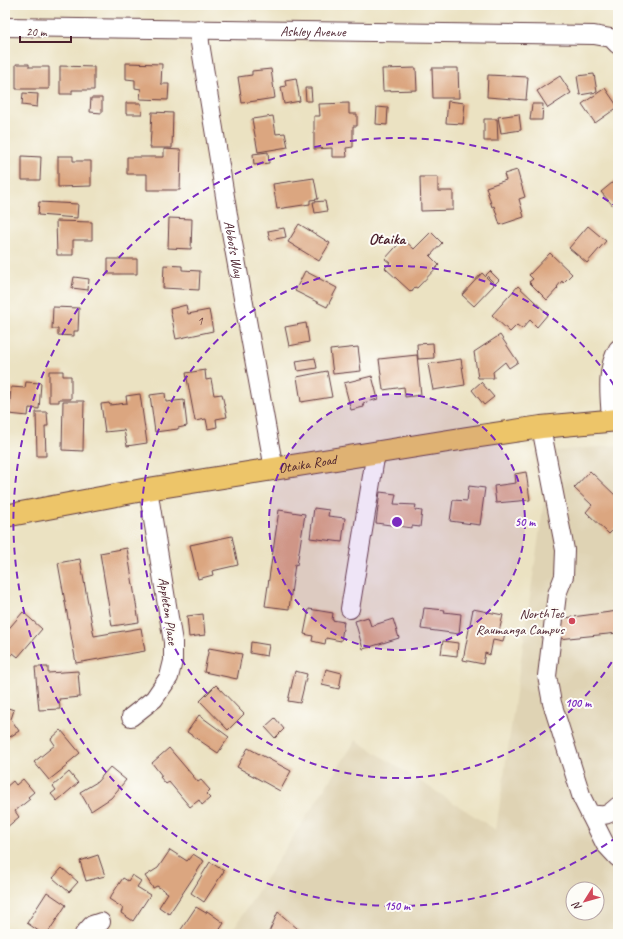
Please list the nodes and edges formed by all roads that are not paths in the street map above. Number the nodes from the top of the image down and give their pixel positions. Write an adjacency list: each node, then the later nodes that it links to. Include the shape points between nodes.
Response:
1 (5, 27): 2 (street, Ashley Avenue)
2 (199, 29): 3 (street, Ashley Avenue, via 594,35 611,38); 8 (street, Abbots Way, via 228,221)
3 (618, 45)
4 (616, 360): 5 (street, Otaika Road, via 609,385)
5 (615, 420): 6 (highway, Otaika Road)
6 (541, 427): 7 (highway, Otaika Road); 14 (street, via 566,550 564,576 557,594 547,676 552,703 582,798)
7 (376, 452): 8 (highway, Otaika Road); 11 (street)
8 (274, 469): 9 (highway, Otaika Road)
9 (148, 489): 10 (highway, Otaika Road); 12 (street, Appleton Place, via 174,642 174,661 169,676 154,699)
10 (5, 516)
11 (350, 609)
12 (131, 717)
13 (618, 806): 14 (street, via 604,816)
14 (590, 814): 15 (street, via 604,844)
15 (618, 858)
16 (101, 922): 17 (street, via 92,924)
17 (84, 934)

